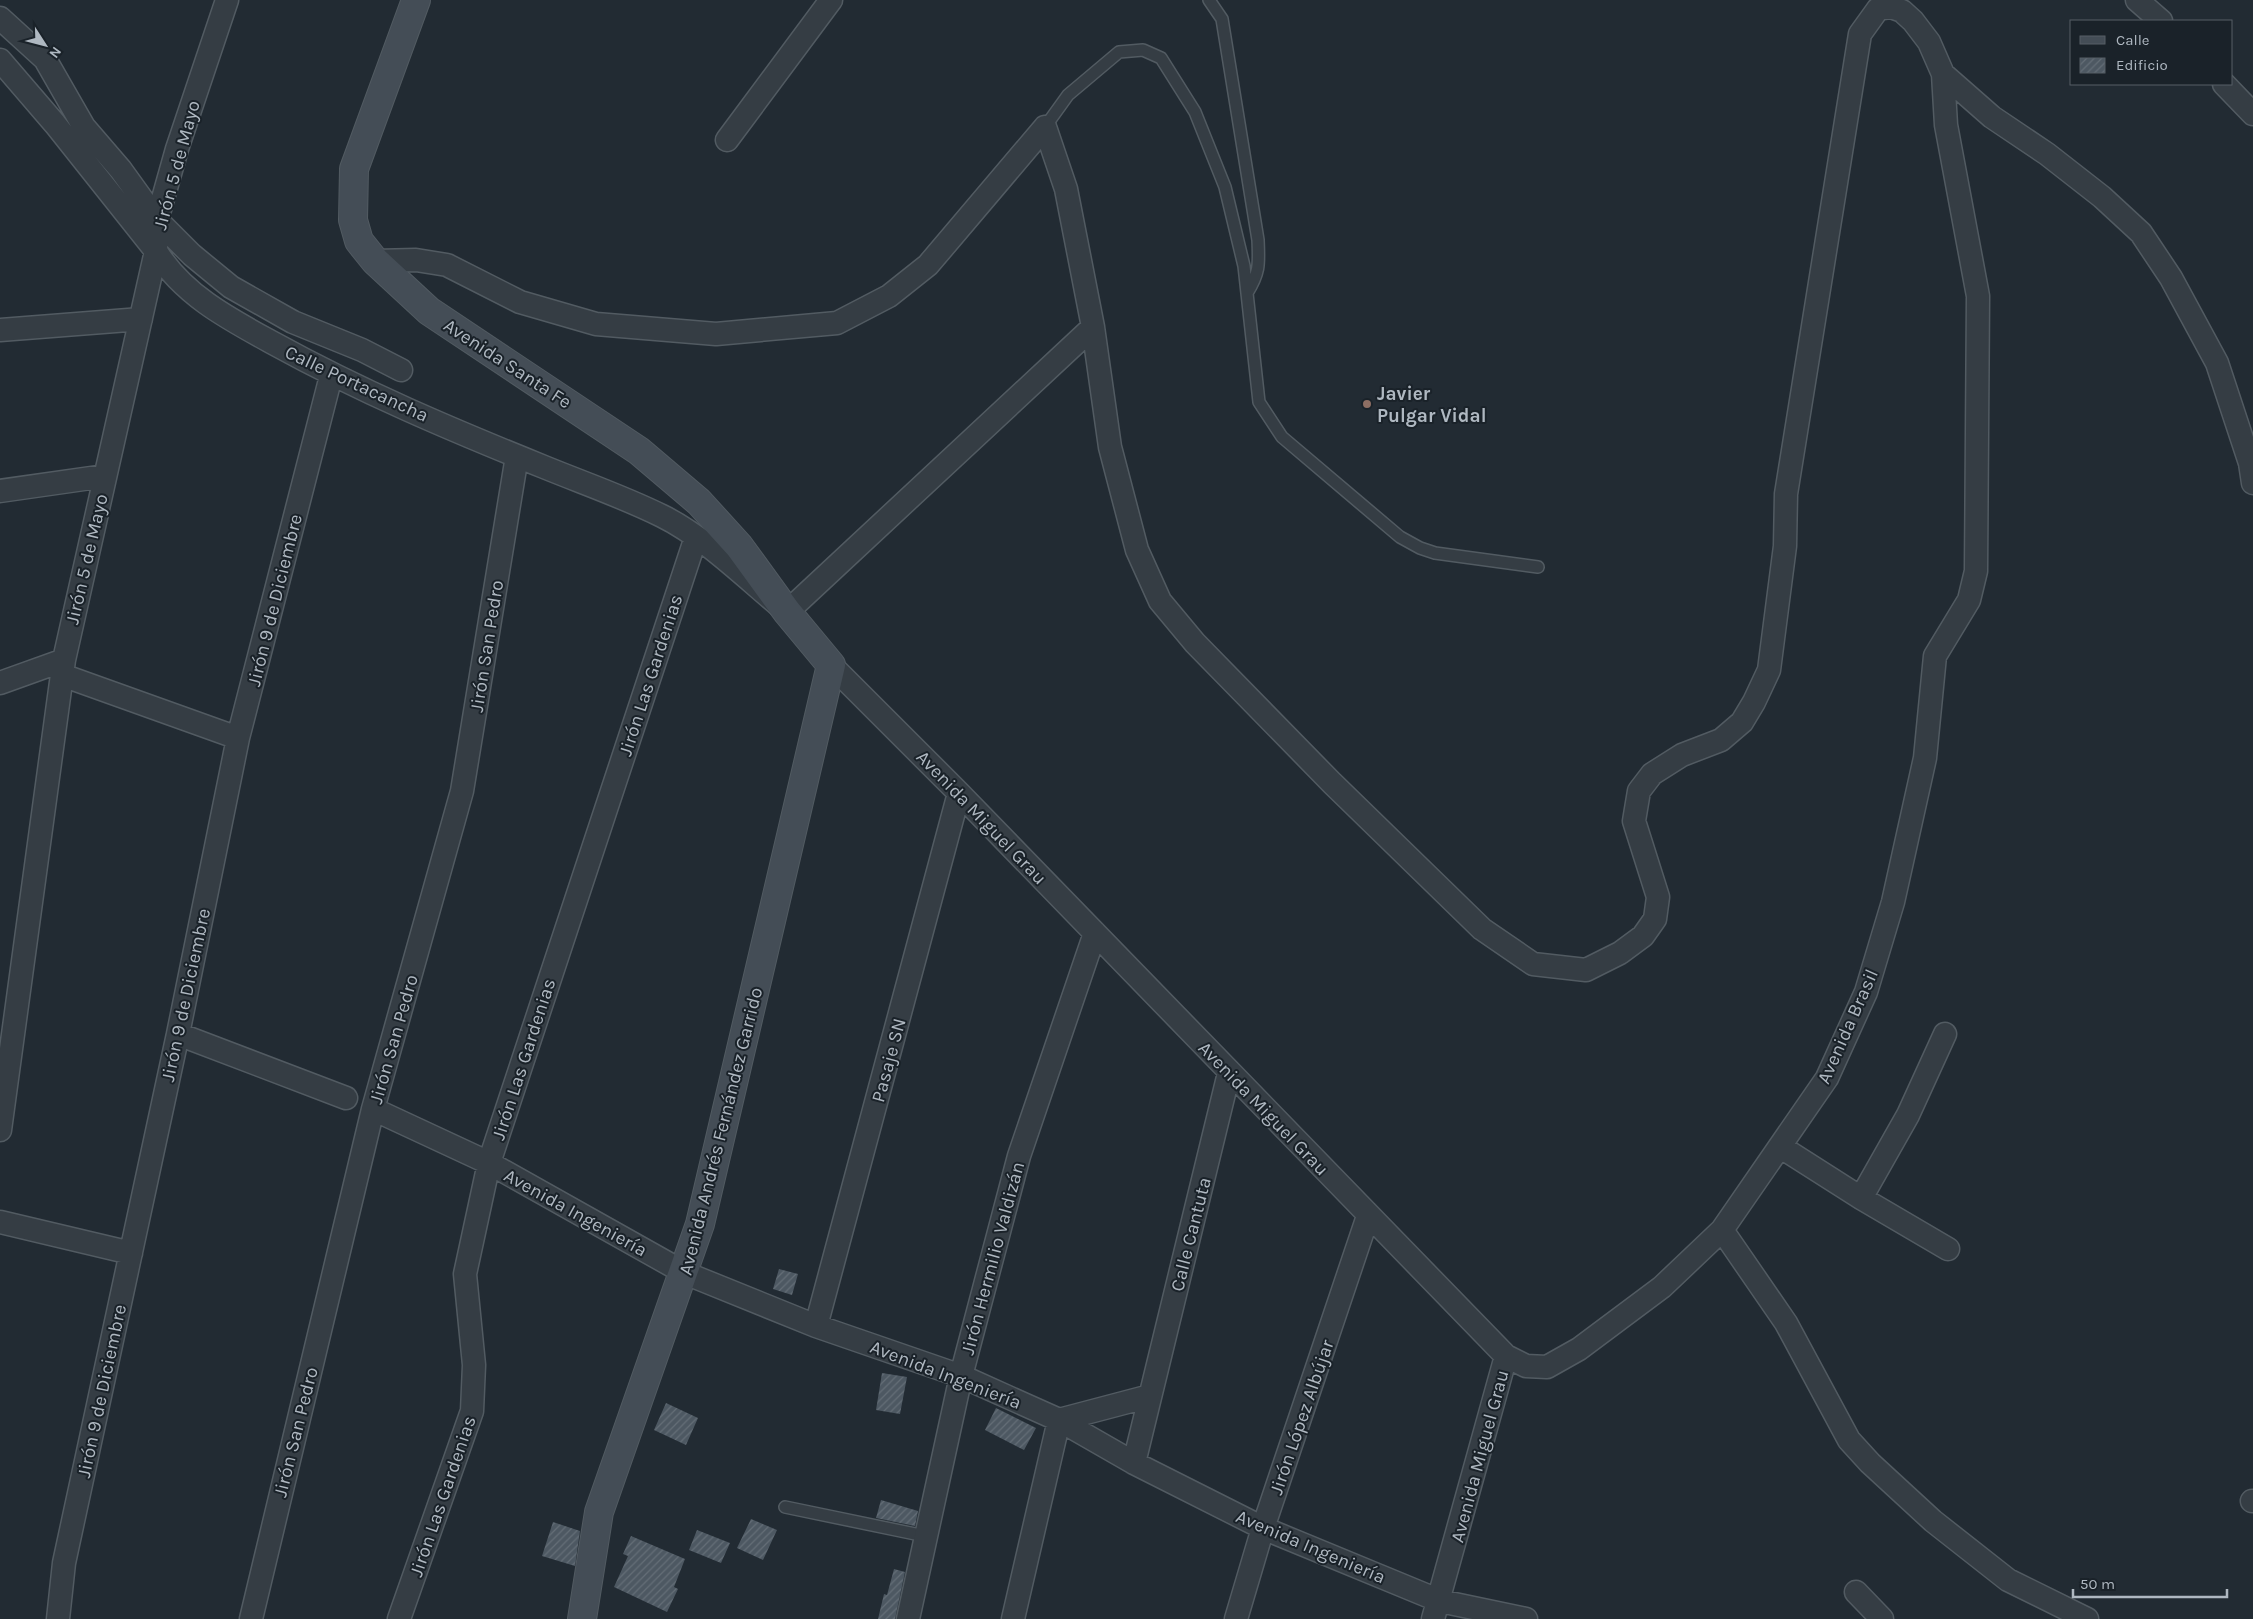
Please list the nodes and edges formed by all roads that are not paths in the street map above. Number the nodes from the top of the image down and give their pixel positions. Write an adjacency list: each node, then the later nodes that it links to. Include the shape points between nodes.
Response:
1 (227, 0): 15 (street, Jirón 5 de Mayo)
2 (416, 0): 17 (street, Avenida Santa Fe, via 354,169 352,220 359,241)
3 (831, 0): 14 (street)
4 (1209, 0): 18 (lane, via 1222,19 1258,240 1260,266)
5 (2137, 0): 8 (street)
6 (1892, 4): 10 (street, via 1929,42); 20 (street, via 1878,8 1860,34 1786,494 1785,546 1769,670 1742,722 1722,740 1682,755 1644,782 1639,791 1634,821 1658,897 1655,919 1643,936 1620,953 1586,970 1533,964 1482,929 1332,784 1195,643 1160,601 1137,550 1110,447)
7 (0, 18): 15 (street, via 44,59 84,127 121,170)
8 (2160, 20)
9 (0, 60): 16 (street, Calle Portacancha)
10 (1943, 74): 26 (street, via 1992,117 2102,197 2141,232 2171,278 2217,363 2250,463); 43 (street, Avenida Brasil, via 1946,125 1978,296 1976,571 1969,600 1935,656 1925,758 1893,902 1866,992 1827,1078)
11 (2225, 85): 12 (street)
12 (2253, 114)
13 (1045, 127): 17 (street, via 928,265 889,296 837,323 716,334 596,324 520,302 447,265 416,260); 18 (lane, via 1068,95 1119,52 1143,50 1161,58 1195,112 1225,187 1244,266); 20 (street, via 1066,190)
14 (728, 140)
15 (157, 220): 16 (street, Jirón 5 de Mayo); 22 (street, via 231,287 293,322)
16 (156, 252): 19 (street, Jirón 5 de Mayo); 23 (street, Calle Portacancha, via 168,271 193,293 232,320)
17 (375, 261): 30 (street, Avenida Santa Fe, via 428,311 647,457 699,502 739,546)
18 (1247, 293): 29 (lane, via 1259,402 1282,437 1400,537 1420,548 1435,553)
19 (141, 319): 21 (street); 25 (street, Jirón 5 de Mayo)
20 (1092, 327): 30 (street)
21 (0, 330)
22 (401, 370)
23 (331, 376): 24 (street, Calle Portacancha); 34 (street, Jirón 9 de Diciembre)
24 (517, 456): 28 (street, Calle Portacancha, via 663,516); 41 (street, Jirón San Pedro, via 462,791)
25 (105, 476): 27 (street); 32 (street, Jirón 5 de Mayo)
26 (2253, 483)
27 (0, 491)
28 (696, 537): 30 (street, Calle Portacancha); 44 (street, Jirón Las Gardenias)
29 (1538, 567)
30 (788, 612): 31 (street, Avenida Santa Fe)
31 (831, 665): 35 (street, Avenida Miguel Grau); 51 (street, Avenida Andrés Fernández Garrido, via 700,1224)
32 (63, 668): 33 (street); 34 (street); 42 (street, Jirón 5 de Mayo)
33 (0, 682)
34 (238, 738): 37 (street, Jirón 9 de Diciembre)
35 (959, 793): 36 (street, Avenida Miguel Grau); 52 (street, Pasaje SN)
36 (1095, 933): 39 (street, Avenida Miguel Grau); 54 (street, Jirón Hermilio Valdizán, via 1019,1156)
37 (178, 1034): 40 (street); 50 (street, Jirón 9 de Diciembre)
38 (1945, 1034): 45 (street, via 1908,1114)
39 (1229, 1072): 46 (street, Avenida Miguel Grau); 55 (street, Calle Cantuta)
40 (346, 1098)
41 (373, 1109): 44 (street, Avenida Ingeniería); 65 (street, Jirón San Pedro)
42 (0, 1130)
43 (1781, 1147): 45 (street); 48 (street, Avenida Brasil)
44 (489, 1164): 51 (street, Avenida Ingeniería); 66 (street, Jirón Las Gardenias, via 465,1274 474,1364 472,1411)
45 (1860, 1198): 49 (street)
46 (1368, 1216): 53 (street, Avenida Miguel Grau); 59 (street, Jirón López Albújar)
47 (0, 1222): 50 (street)
48 (1722, 1230): 53 (street, Avenida Brasil, via 1662,1287 1579,1349 1547,1367 1526,1366); 72 (street, via 1786,1323 1849,1440 1870,1463 1933,1521 2008,1580)
49 (1948, 1249)
50 (131, 1253): 64 (street, Jirón 9 de Diciembre, via 64,1563)
51 (685, 1273): 52 (street, Avenida Ingeniería); 67 (street, Avenida Andrés Fernández Garrido, via 599,1512)
52 (816, 1326): 54 (street, Avenida Ingeniería)
53 (1506, 1356): 62 (street, Avenida Miguel Grau)
54 (961, 1376): 56 (street, Avenida Ingeniería); 60 (street, Jirón Hermilio Valdizán)
55 (1150, 1396): 56 (street); 57 (street, Calle Cantuta)
56 (1059, 1420): 57 (street, Avenida Ingeniería); 69 (street)
57 (1134, 1463): 59 (street, Avenida Ingeniería)
58 (785, 1507): 60 (lane)
59 (1263, 1528): 62 (street, Avenida Ingeniería); 70 (street, Jirón López Albújar)
60 (926, 1536): 68 (street, Jirón Hermilio Valdizán)
61 (1856, 1592): 63 (street)
62 (1437, 1610): 71 (street, Avenida Ingeniería)
63 (1880, 1618)
64 (58, 1619)
65 (250, 1619)
66 (400, 1619)
67 (582, 1619)
68 (908, 1619)
69 (1013, 1619)
70 (1236, 1619)
71 (1526, 1619)
72 (2087, 1619)

